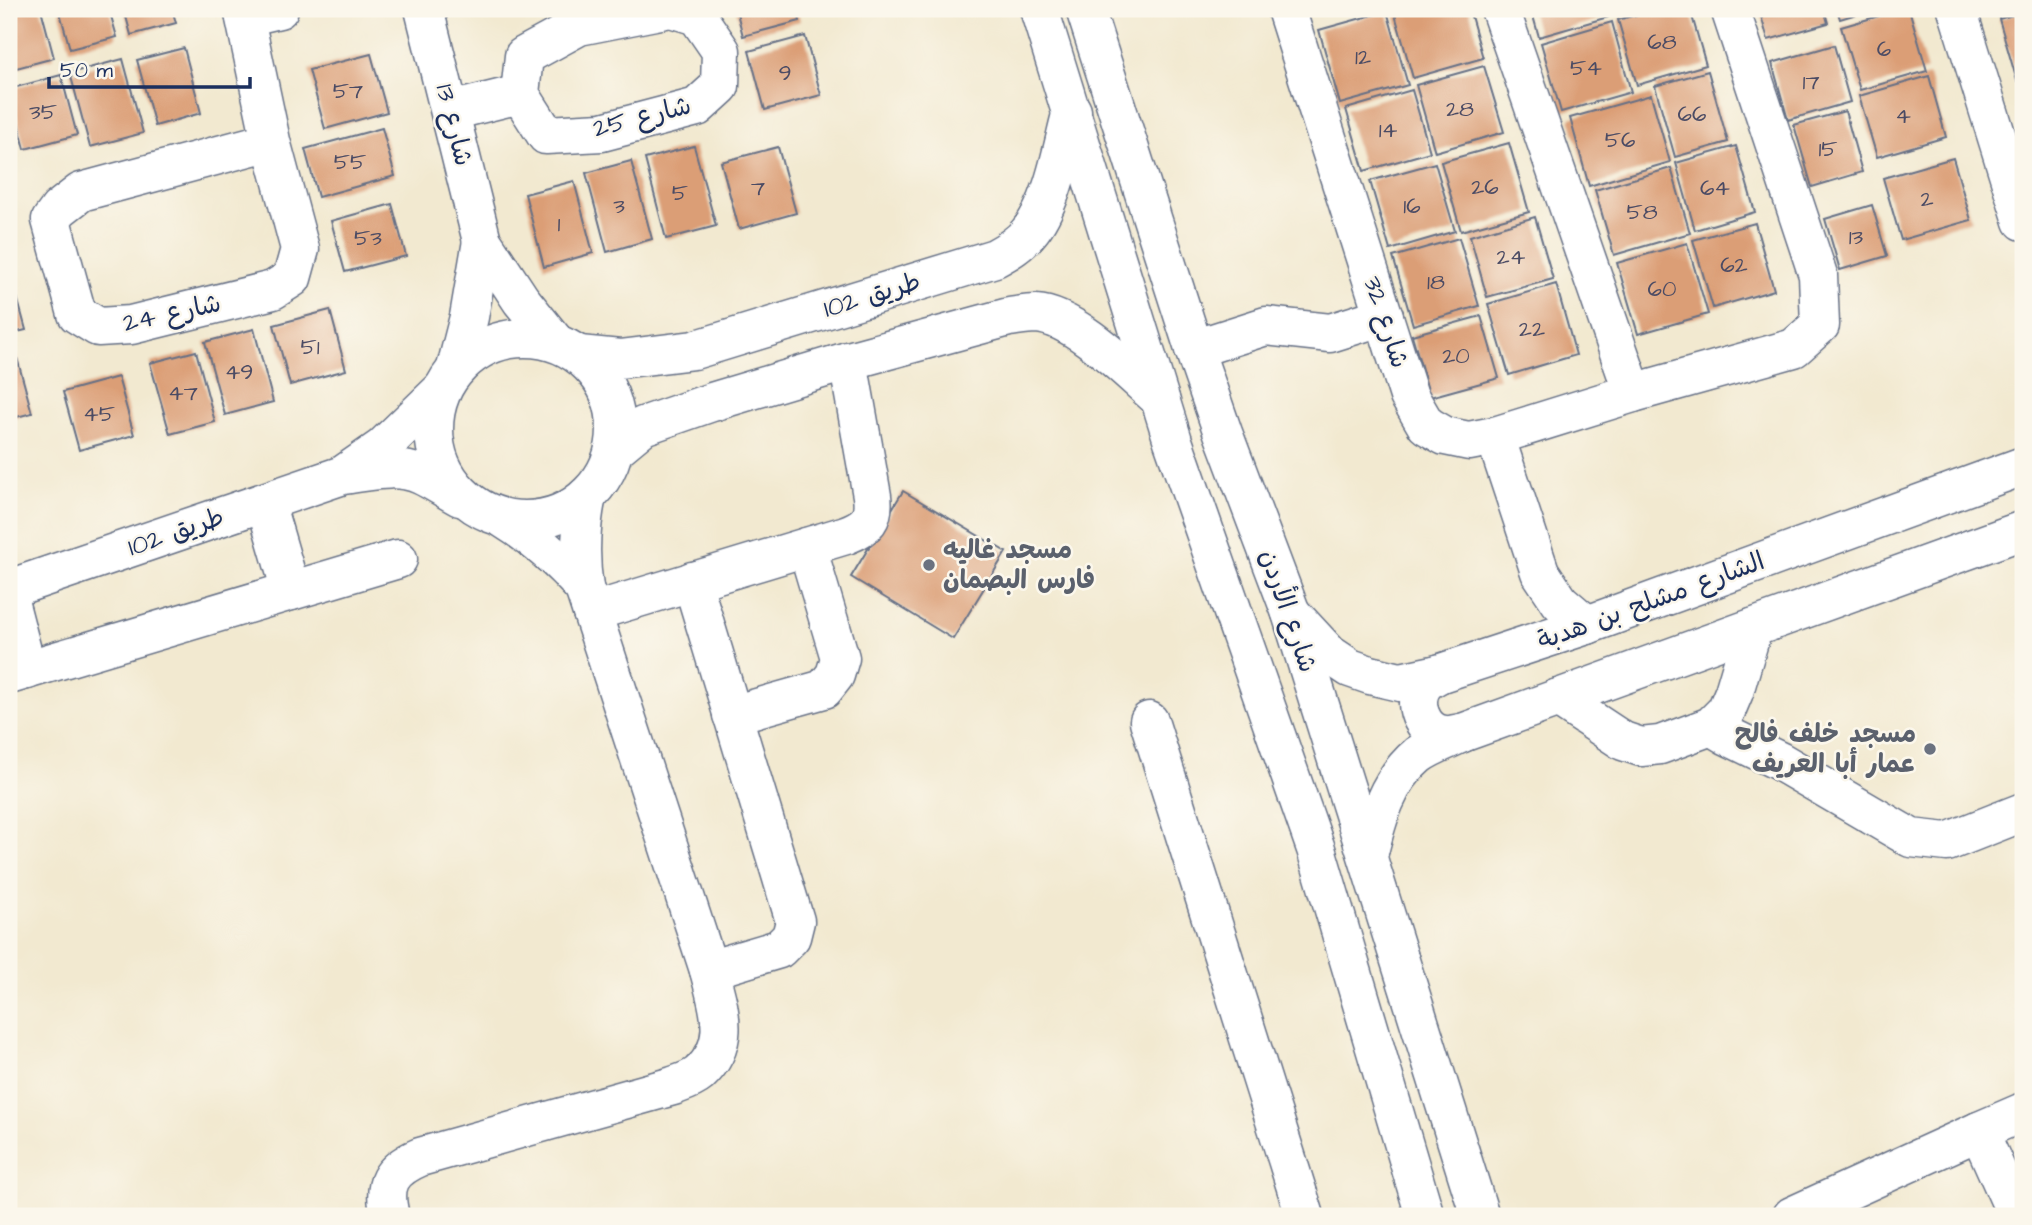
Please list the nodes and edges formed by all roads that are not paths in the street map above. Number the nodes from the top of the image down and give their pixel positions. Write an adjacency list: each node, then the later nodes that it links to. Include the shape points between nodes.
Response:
1 (424, 9): 12 (street, شارع 13)
2 (665, 9): 11 (street, via 579,26 524,56)
3 (674, 9): 11 (street, شارع 25, via 697,16 721,51 720,86 697,107 602,132 547,135)
4 (1039, 9): 13 (street, شارع الأردن)
5 (1085, 9): 19 (street, شارع الأردن)
6 (1286, 9): 17 (street, شارع 32)
7 (1500, 9): 22 (street)
8 (1730, 9): 22 (street, شارع 32, via 1818,275 1820,325 1794,348)
9 (1957, 9): 15 (street)
10 (256, 12): 14 (street, شارع 24)
11 (520, 94): 12 (street)
12 (451, 111): 16 (street, شارع 13)
13 (1072, 111): 18 (street, طريق 102, via 1040,218 1013,248 995,258 694,350 620,359); 23 (street, شارع الأردن)
14 (271, 141): 14 (street, شارع 24, via 300,249 292,278 273,290 131,325 98,327 78,314 51,220 59,209 81,192)
15 (2023, 221)
16 (482, 241): 18 (street, شارع 13, via 521,300); 21 (street, شارع 13, via 469,317)
17 (1384, 316): 19 (street, via 1330,333 1266,326); 24 (street, شارع 32, via 1409,396 1426,425 1445,436 1469,441)
18 (567, 348): 21 (street, via 529,337 502,340 477,350); 25 (street, via 598,374 611,397)
19 (1194, 349): 39 (street, شارع الأردن)
20 (848, 361): 23 (street, via 1009,317 1036,314 1080,331); 25 (street, via 643,426); 32 (street, via 874,509 859,530)
21 (448, 379): 27 (street, طريق 102, via 383,447); 30 (street, via 434,419 435,447 445,475 463,497)
22 (1633, 393): 24 (street, شارع 32)
23 (1160, 399): 56 (street, شارع الأردن, via 1316,849)
24 (1495, 436): 40 (street, via 1540,572 1560,602)
25 (614, 450): 28 (street, via 604,475)
26 (2023, 466): 40 (street, الشارع مشلح بن هدبة)
27 (343, 475): 29 (street, طريق 102); 30 (street, طريق 102, via 388,469 411,472)
28 (587, 496): 30 (street, via 546,519); 37 (street, via 580,542)
29 (265, 502): 35 (street, طريق 102); 36 (street)
30 (496, 516): 37 (street, via 547,549)
31 (2023, 530): 41 (street)
32 (807, 548): 34 (street); 45 (street, via 840,658 835,675 824,689)
33 (398, 559): 36 (street)
34 (692, 581): 37 (street); 45 (street)
35 (9, 589)
36 (291, 591): 42 (street)
37 (588, 600): 51 (street)
38 (9, 601): 42 (street)
39 (1291, 613): 43 (street, الشارع مشلح بن هدبة, via 1329,654 1350,667 1400,682); 50 (street, شارع الأردن)
40 (1587, 625): 43 (street, الشارع مشلح بن هدبة)
41 (1753, 628): 44 (street); 47 (street, via 1726,711)
42 (18, 673)
43 (1438, 674): 48 (street, via 1424,684 1418,699 1420,716 1430,729 1445,735)
44 (1558, 698): 47 (street, via 1623,741 1641,747 1660,745); 48 (street)
45 (732, 715): 51 (street, via 795,920 791,937 779,949)
46 (1149, 720): 55 (street)
47 (1711, 726): 49 (street, via 1911,838 1947,842)
48 (1462, 733): 50 (street, via 1420,754 1400,774 1387,794)
49 (2023, 812)
50 (1368, 856): 57 (street, شارع الأردن)
51 (709, 970): 54 (street, via 722,1031 714,1056 697,1076 401,1165 389,1182 386,1201)
52 (2023, 1112): 53 (street)
53 (1979, 1131): 58 (street); 59 (street)
54 (390, 1216)
55 (1305, 1216)
56 (1424, 1216)
57 (1479, 1216)
58 (1792, 1216)
59 (2017, 1216)

